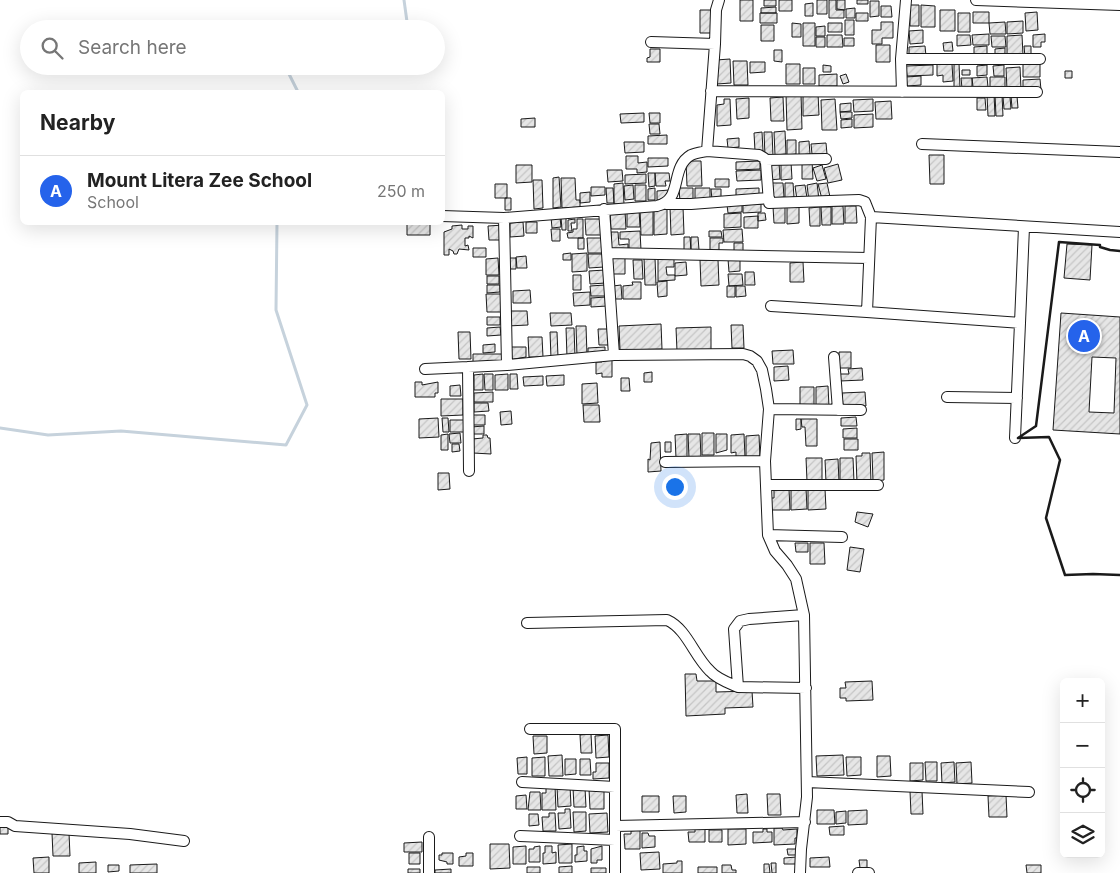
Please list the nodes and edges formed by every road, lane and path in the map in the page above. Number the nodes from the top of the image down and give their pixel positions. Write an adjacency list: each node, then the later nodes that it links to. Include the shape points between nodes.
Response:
1 (719, 0): 7 (street)
2 (906, 0): 8 (street)
3 (976, 0): 4 (street)
4 (1066, 1): 5 (street)
5 (1120, 5)
6 (651, 42): 7 (street)
7 (715, 44): 10 (street)
8 (901, 59): 9 (street); 11 (street)
9 (1040, 59)
10 (711, 91): 11 (street); 14 (street)
11 (902, 92): 12 (street)
12 (1037, 92)
13 (922, 144): 15 (street)
14 (707, 151): 17 (street, via 759,155); 19 (street, via 691,155 679,168 671,200)
15 (1120, 152)
16 (826, 159): 17 (street)
17 (764, 160): 18 (street)
18 (769, 198): 19 (street); 22 (street, via 769,203 859,200 865,202)
19 (666, 204): 20 (street)
20 (604, 209): 23 (street); 26 (street)
21 (445, 216): 23 (street)
22 (871, 217): 24 (street); 27 (street)
23 (504, 218): 33 (street)
24 (1024, 227): 25 (street); 30 (street)
25 (1120, 232)
26 (607, 253): 27 (street); 31 (street)
27 (869, 258): 29 (street)
28 (771, 306): 29 (street)
29 (867, 312): 30 (street)
30 (1020, 323): 37 (street)
31 (614, 355): 33 (street); 38 (street, via 750,356 762,370)
32 (834, 357): 39 (street)
33 (507, 365): 34 (street)
34 (468, 367): 35 (street); 44 (street)
35 (425, 369)
36 (947, 397): 37 (street)
37 (1016, 398): 41 (street)
38 (768, 409): 39 (street); 42 (street)
39 (838, 410): 40 (street)
40 (861, 410)
41 (1014, 438)
42 (765, 461): 43 (street); 45 (street)
43 (665, 462)
44 (469, 471)
45 (766, 485): 46 (street); 47 (street)
46 (878, 485)
47 (768, 536): 48 (street); 49 (street, via 796,579)
48 (842, 537)
49 (804, 615): 51 (street, via 740,621 734,629); 52 (street)
50 (527, 623): 51 (street, via 667,620 676,624 712,674)
51 (738, 687): 52 (street)
52 (806, 688): 55 (street)
53 (530, 729): 56 (street, via 615,729)
54 (522, 782): 56 (street)
55 (807, 782): 57 (street); 59 (street)
56 (615, 787): 60 (street)
57 (1029, 792)
58 (0, 822): 64 (street)
59 (805, 822): 60 (street); 67 (street)
60 (615, 826): 63 (street)
61 (520, 836): 63 (street)
62 (429, 837): 65 (street)
63 (615, 840): 66 (street)
64 (184, 841)
65 (429, 873)
66 (615, 873)
67 (800, 873)
68 (858, 873): 69 (street)
69 (869, 873)

